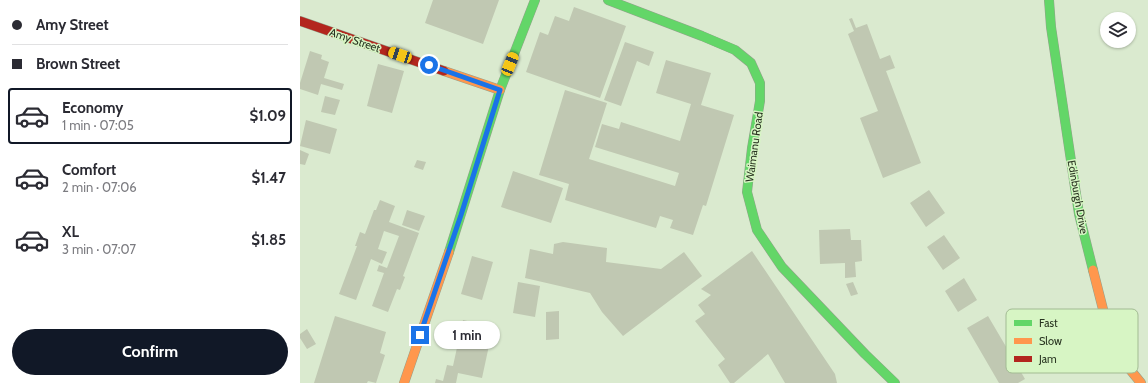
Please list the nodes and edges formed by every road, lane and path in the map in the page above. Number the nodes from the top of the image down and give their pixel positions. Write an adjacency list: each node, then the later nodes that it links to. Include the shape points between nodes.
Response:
1 (535, 0): 5 (main road)
2 (608, 0): 9 (main road, Waimanu Road, via 735,50 751,63 760,83 760,101 747,192 757,230 782,267)
3 (1049, 0): 6 (main road, Edinburgh Drive, via 1081,221)
4 (300, 21): 5 (main road, Amy Street)
5 (500, 90): 8 (main road, via 459,222)
6 (1103, 309)
7 (1133, 373): 10 (main road, Edinburgh Drive)
8 (404, 383)
9 (895, 383)
10 (1141, 383)

